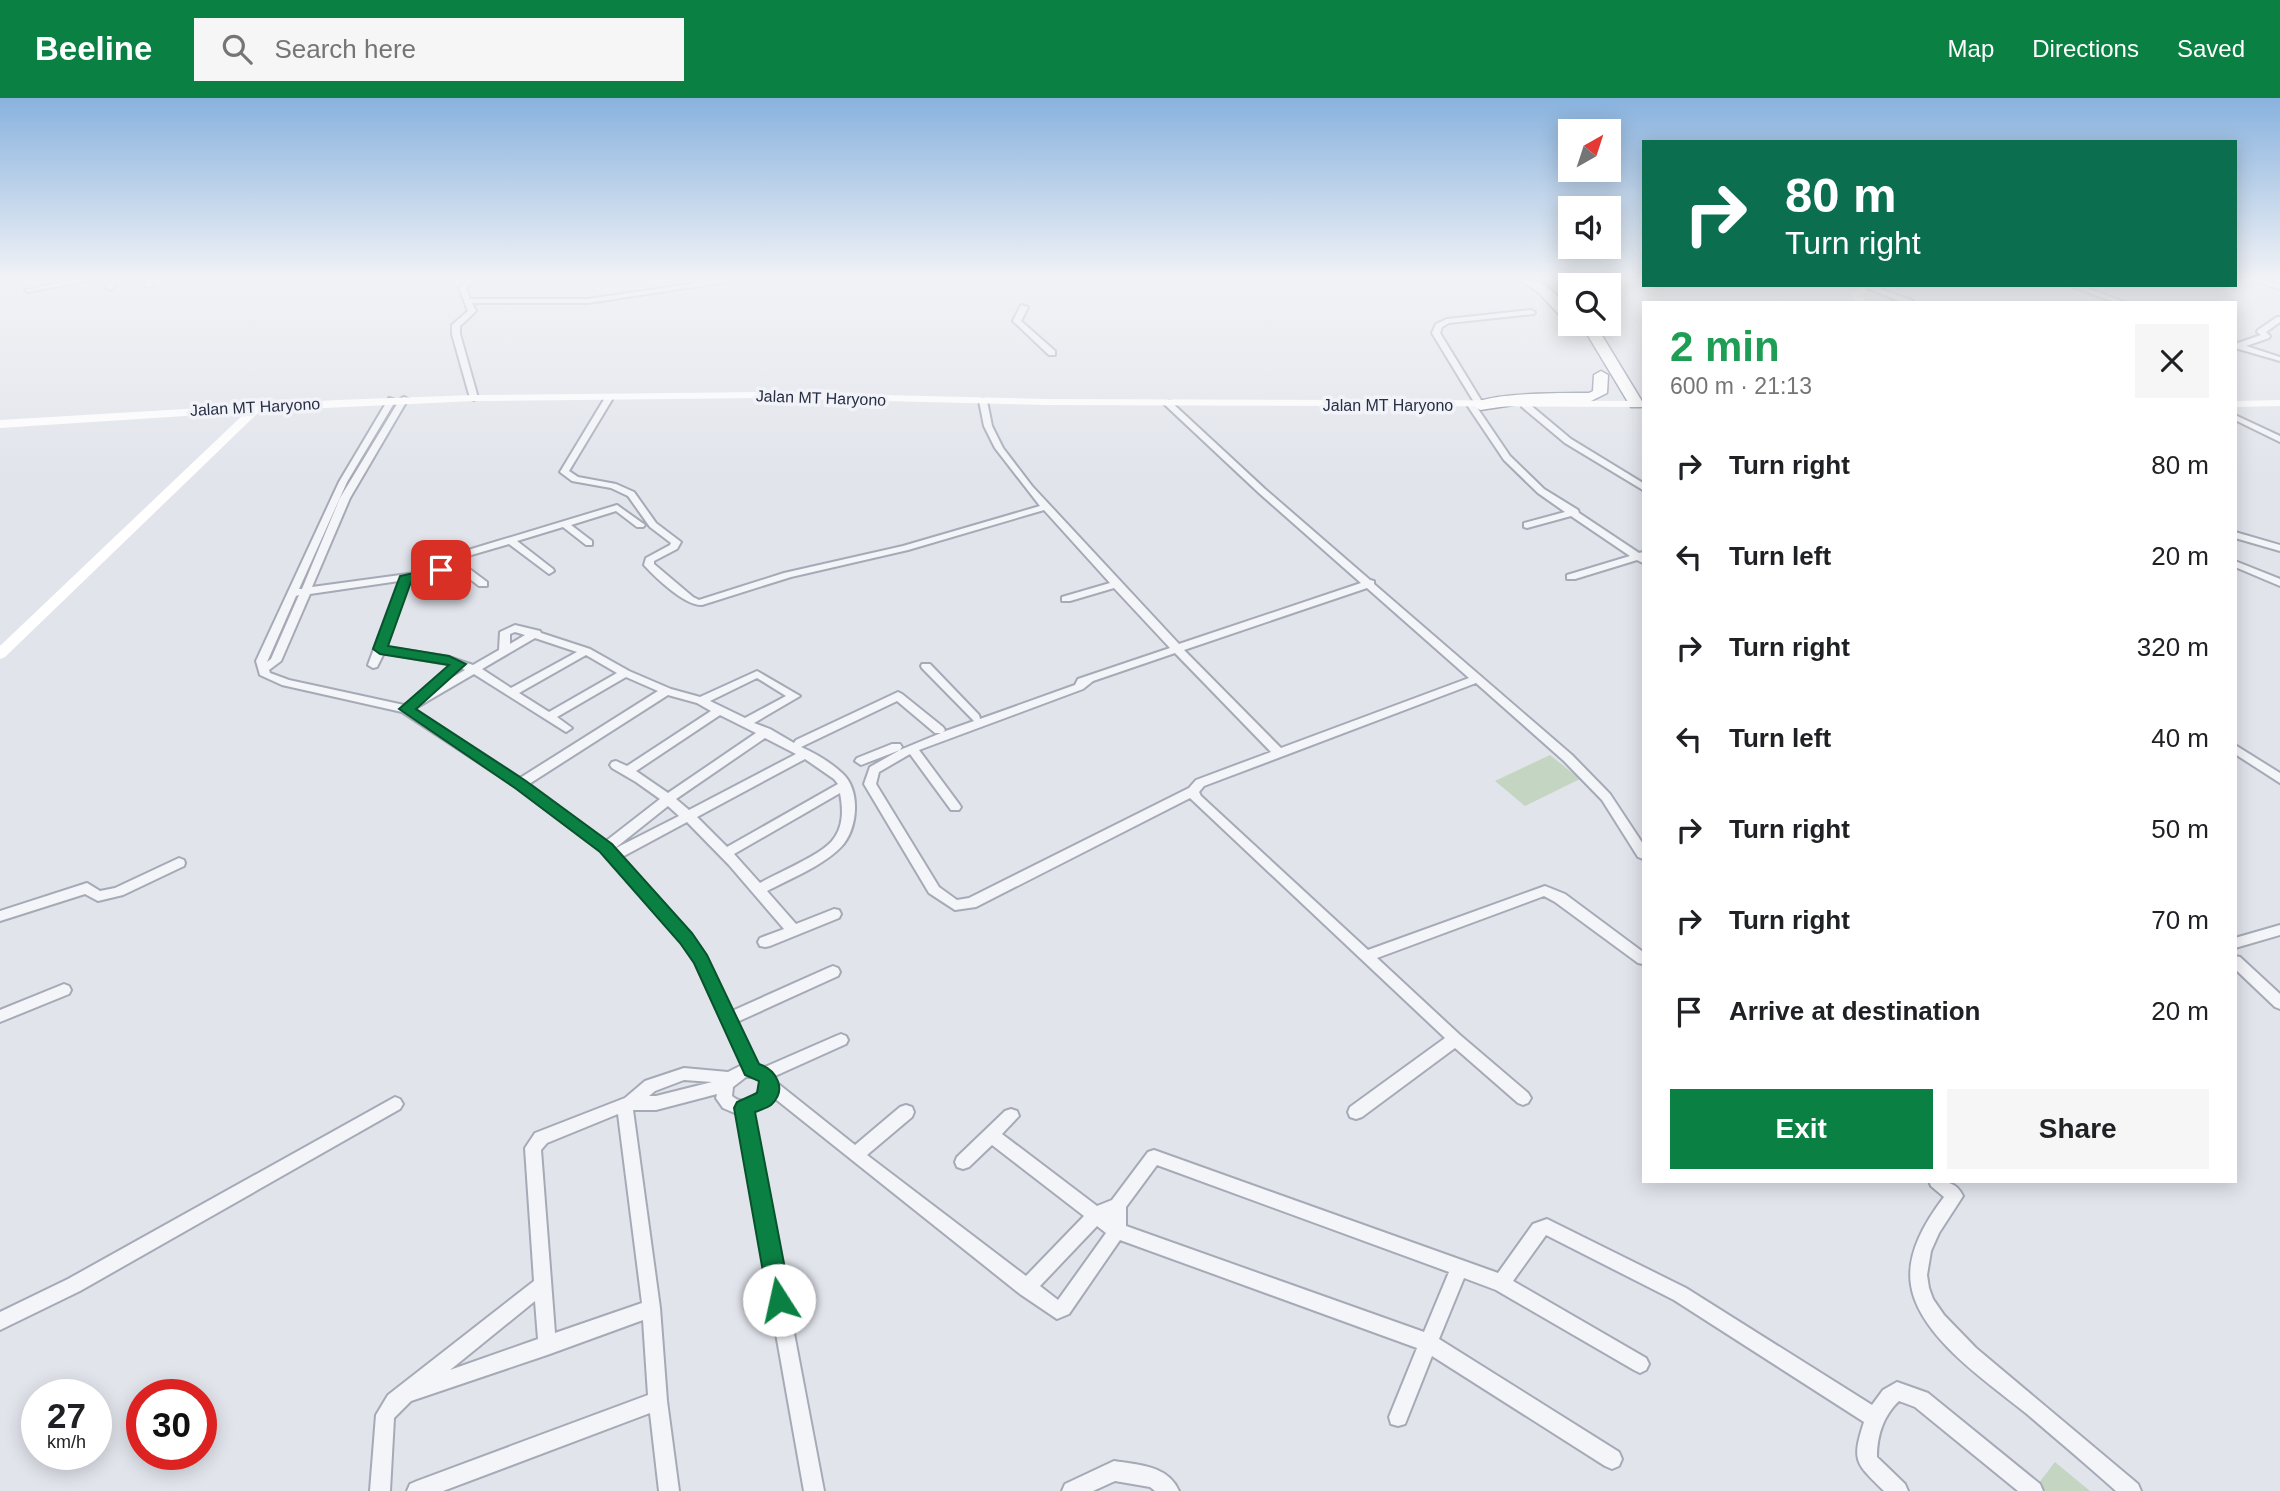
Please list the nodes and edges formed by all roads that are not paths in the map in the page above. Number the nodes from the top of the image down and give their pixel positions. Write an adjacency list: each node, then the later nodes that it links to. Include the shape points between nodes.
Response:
1 (459, 345): 10 (street)
2 (1043, 345): 7 (street)
3 (1443, 345): 19 (street)
4 (1588, 345): 9 (highway)
5 (1597, 345): 9 (highway)
6 (2237, 345): 8 (street)
7 (1052, 353)
8 (2280, 359)
9 (1609, 375): 14 (highway); 17 (highway); 19 (highway, via 1600,393 1591,397)
10 (474, 398): 11 (main road, Jalan MT Haryono); 12 (main road, Jalan MT Haryono)
11 (609, 398): 13 (main road, Jalan MT Haryono); 26 (street, via 564,472 575,480 631,494 653,525 676,541 674,547 649,560 649,565 698,603)
12 (398, 400): 21 (main road, Jalan MT Haryono); 28 (street); 29 (street, via 343,482)
13 (983, 401): 15 (main road, Jalan MT Haryono); 26 (street, via 999,448)
14 (1641, 401): 17 (main road, Jalan MT Haryono)
15 (1167, 403): 19 (main road, Jalan MT Haryono); 43 (street)
16 (2280, 403): 18 (main road)
17 (1619, 404): 20 (main road, Jalan MT Haryono)
18 (2237, 404)
19 (1476, 405): 20 (main road, Jalan MT Haryono); 27 (street, via 1507,458 1541,491)
20 (1525, 405): 25 (street, via 1569,441)
21 (258, 407): 23 (main road, Jalan MT Haryono); 53 (main road)
22 (2237, 418): 24 (street)
23 (0, 424)
24 (2280, 439)
25 (1642, 486)
26 (1046, 507): 46 (street)
27 (1574, 512): 31 (street); 37 (street)
28 (335, 521): 29 (street); 47 (street)
29 (324, 522): 48 (street)
30 (564, 524): 32 (street, via 617,508); 34 (street); 35 (street)
31 (1527, 524)
32 (640, 525)
33 (2237, 535): 36 (street)
34 (510, 540): 38 (street); 40 (street)
35 (589, 543)
36 (2280, 548)
37 (1642, 557): 41 (street)
38 (453, 561): 42 (street, via 432,574); 45 (street)
39 (2237, 565): 44 (street)
40 (549, 571)
41 (1571, 577)
42 (405, 579): 47 (street); 50 (street)
43 (1370, 583): 51 (street); 61 (street)
44 (2280, 583)
45 (483, 584)
46 (1116, 584): 49 (street); 51 (street)
47 (307, 592): 48 (street); 57 (street, via 276,661)
48 (293, 593): 57 (street, via 261,661)
49 (1066, 599)
50 (380, 649): 54 (street); 55 (street)
51 (1178, 650): 60 (street); 77 (street)
52 (586, 651): 58 (street, via 536,633); 59 (street); 63 (street)
53 (0, 654)
54 (459, 664): 58 (street); 64 (street)
55 (373, 665)
56 (926, 666): 69 (street)
57 (263, 669): 66 (street, via 276,681)
58 (474, 669): 63 (street); 64 (street)
59 (625, 673): 62 (street); 68 (street)
60 (1089, 679): 69 (street); 75 (street, via 1079,687)
61 (1476, 679): 77 (street); 87 (street, via 1568,758 1605,797)
62 (667, 691): 65 (street); 80 (street)
63 (510, 693): 68 (street)
64 (426, 695): 66 (street)
65 (701, 701): 67 (street); 70 (street, via 757,674 793,696)
66 (406, 709): 80 (street)
67 (720, 710): 70 (street); 83 (street, via 622,768)
68 (548, 717): 71 (street)
69 (975, 718): 72 (street)
70 (747, 722): 73 (street)
71 (566, 728)
72 (939, 730): 74 (street, via 898,696); 78 (street)
73 (766, 732): 74 (street); 83 (street)
74 (803, 748): 81 (street); 85 (street)
75 (912, 748): 82 (street, via 874,770 870,784 934,890 955,905 971,903); 84 (street)
76 (2237, 750): 79 (street)
77 (1278, 752): 82 (street, via 1200,783)
78 (861, 761)
79 (2280, 779)
80 (520, 785): 86 (street)
81 (845, 785): 88 (street); 90 (street, via 849,811 838,843)
82 (1193, 791): 97 (street)
83 (668, 799): 85 (street); 86 (street)
84 (955, 807)
85 (687, 816): 86 (street); 88 (street)
86 (610, 852): 104 (street, via 694,949)
87 (1642, 852)
88 (724, 854): 90 (street)
89 (178, 863): 92 (street, via 118,892 98,896 87,888)
90 (759, 889): 93 (street)
91 (834, 914): 93 (street)
92 (0, 916)
93 (793, 930): 95 (street)
94 (2280, 930): 96 (street)
95 (765, 942)
96 (2237, 942)
97 (1367, 956): 98 (street, via 1545,891); 106 (street)
98 (1642, 958)
99 (2237, 963): 102 (street)
100 (833, 971): 104 (street)
101 (64, 990): 103 (street)
102 (2280, 1003)
103 (0, 1016)
104 (729, 1019): 107 (street)
105 (841, 1040): 107 (street)
106 (1455, 1040): 109 (street); 114 (street)
107 (762, 1076): 108 (street); 112 (street, via 764,1099); 117 (street)
108 (728, 1082): 111 (street, via 656,1103); 112 (street, via 724,1098)
109 (1523, 1098)
110 (395, 1104): 128 (street, via 74,1286)
111 (627, 1104): 125 (street, via 541,1139 533,1148); 127 (street)
112 (744, 1108): 140 (street)
113 (906, 1112): 117 (street)
114 (1356, 1112)
115 (1011, 1116): 116 (street)
116 (991, 1135): 118 (street); 121 (street)
117 (855, 1156): 126 (street)
118 (963, 1162)
119 (1939, 1183): 145 (street, via 1955,1196 1922,1253 1918,1274 1930,1309 1956,1342)
120 (1118, 1205): 121 (street); 122 (street); 123 (street, via 1154,1157)
121 (1097, 1215): 122 (street); 126 (street)
122 (1117, 1231): 126 (street, via 1063,1308 1053,1308); 129 (street)
123 (1459, 1268): 124 (street); 129 (street)
124 (1501, 1283): 131 (street); 135 (street, via 1539,1230 1547,1227 1680,1294)
125 (542, 1285): 130 (street); 132 (street)
126 (1026, 1288)
127 (651, 1308): 130 (street); 133 (street)
128 (0, 1321)
129 (1428, 1343): 134 (street); 136 (street)
130 (547, 1346): 132 (street)
131 (1640, 1364)
132 (402, 1396): 137 (street, via 385,1415)
133 (657, 1401): 138 (street); 139 (street)
134 (1398, 1417)
135 (1876, 1418): 143 (street, via 1867,1461); 144 (street, via 1887,1396 1897,1391 1909,1394)
136 (1612, 1459)
137 (380, 1491)
138 (417, 1491)
139 (669, 1491)
140 (814, 1491)
141 (1072, 1491): 142 (street, via 1114,1471 1155,1478)
142 (1169, 1491)
143 (1898, 1491)
144 (2033, 1491)
145 (2131, 1491)

